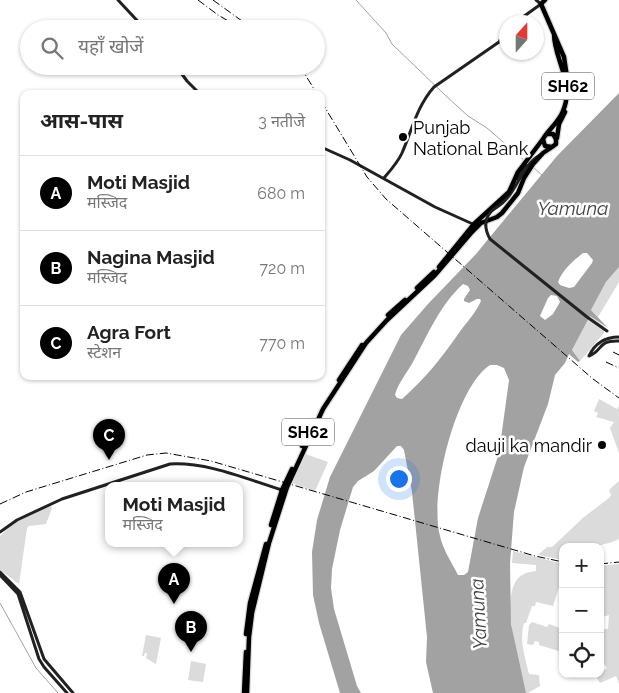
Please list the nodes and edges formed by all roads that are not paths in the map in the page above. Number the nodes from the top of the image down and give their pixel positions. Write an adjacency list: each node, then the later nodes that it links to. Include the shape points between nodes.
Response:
1 (118, 0): 6 (main road)
2 (536, 0): 4 (main road)
3 (545, 0): 4 (main road)
4 (541, 4): 5 (main road); 7 (main road, SH62)
5 (526, 15)
6 (137, 20)
7 (554, 34): 11 (main road, SH62, via 565,76 566,98 562,113); 13 (main road, SH62, via 567,68 568,89 567,107)
8 (499, 42): 17 (main road, via 426,96 402,155)
9 (183, 75): 10 (main road)
10 (196, 90)
11 (548, 134): 12 (main road); 13 (main road, via 553,134)
12 (543, 139): 14 (main road, via 545,146); 16 (main road, SH62)
13 (556, 139): 14 (main road)
14 (552, 147): 16 (main road, SH62)
15 (325, 149): 17 (main road)
16 (528, 164): 18 (main road, SH62, via 505,197); 18 (main road, SH62, via 518,193 502,213); 19 (main road, bridge, via 508,199 489,213 486,233 607,331)
17 (384, 178): 18 (main road)
18 (476, 226): 24 (main road, SH62, via 364,341 318,411); 30 (main road, SH62, via 435,275 366,343 317,420 282,500 256,590)
19 (610, 339): 20 (main road); 21 (main road)
20 (619, 339)
21 (599, 345)
22 (112, 482): 24 (main road, via 170,464 185,463)
23 (105, 484): 25 (main road, via 62,499 17,520)
24 (282, 490): 30 (main road, SH62, via 250,603)
25 (0, 532)
26 (0, 573): 27 (main road, via 20,592)
27 (42, 660): 28 (main road); 29 (main road)
28 (67, 693)
29 (73, 693)
30 (245, 693)

